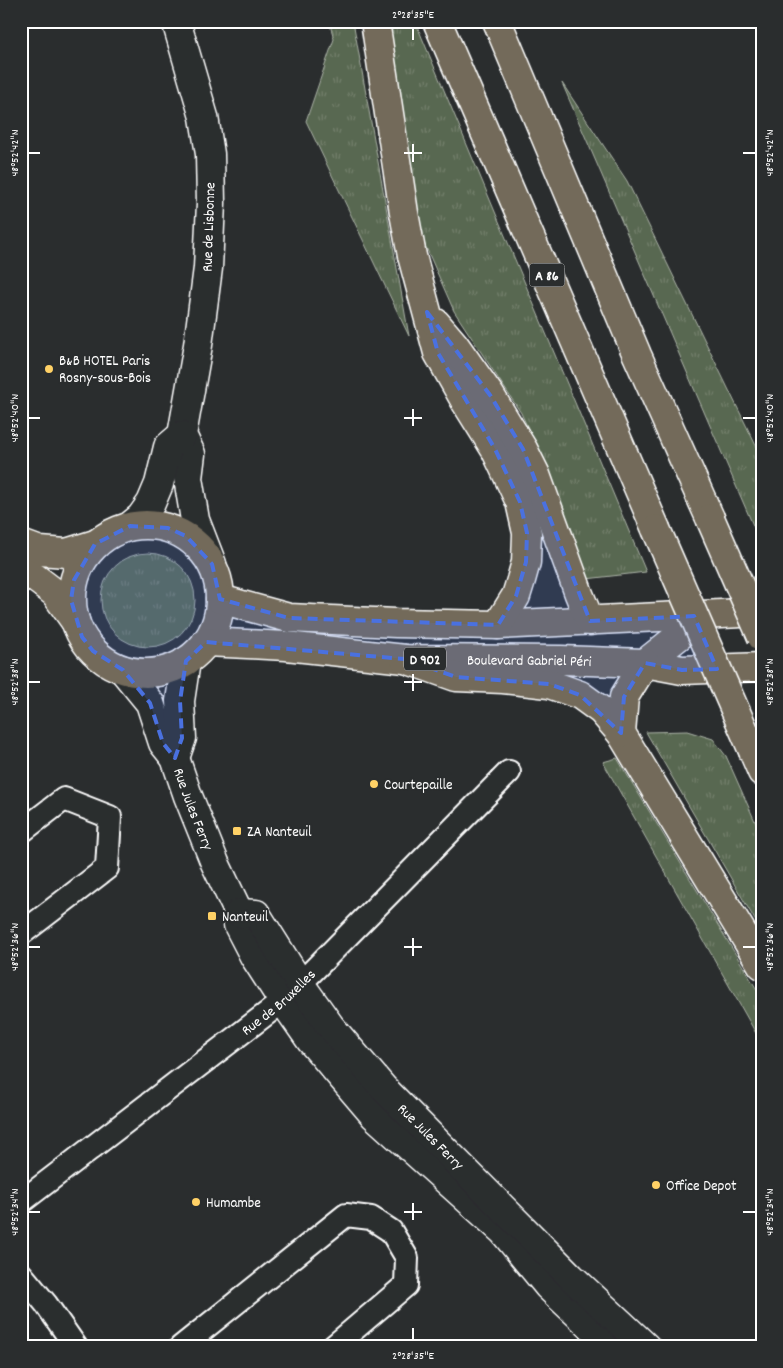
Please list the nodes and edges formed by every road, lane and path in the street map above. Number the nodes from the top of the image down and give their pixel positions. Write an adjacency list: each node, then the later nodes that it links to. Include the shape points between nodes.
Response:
1 (176, 21): 6 (street, Rue de Lisbonne, via 204,117 210,154 211,203 203,309)
2 (375, 21): 5 (main road, via 404,213)
3 (437, 21): 27 (main road, A 86, bridge)
4 (497, 21): 18 (main road, bridge, via 637,355)
5 (427, 312): 16 (main road, via 485,388 523,449 536,475); 17 (main road, via 438,353 495,449 520,502 527,533 526,562 516,596)
6 (182, 435): 7 (street, Rue de Lisbonne, via 168,448 151,503); 10 (street, via 191,454 188,478 195,520)
7 (130, 526): 9 (main road); 10 (main road, via 168,528 186,536)
8 (21, 544): 9 (main road, via 40,551 66,553)
9 (95, 544): 15 (main road, via 82,560 74,580 71,600)
10 (212, 564): 12 (main road)
11 (21, 570): 15 (main road, via 55,593)
12 (220, 600): 17 (main road, via 289,618); 19 (main road, via 216,622)
13 (762, 612): 14 (main road)
14 (704, 616): 16 (main road); 22 (main road)
15 (75, 621): 24 (main road, via 93,651)
16 (590, 621): 17 (main road); 22 (main road)
17 (498, 625)
18 (762, 637)
19 (206, 642): 20 (main road, Boulevard Gabriel Péri / D 902, via 286,646); 21 (main road)
20 (405, 659): 22 (main road, Boulevard Gabriel Péri / D 902); 25 (main road, via 456,677 549,684 580,695)
21 (186, 661): 24 (main road, via 171,669 155,672); 26 (street, Rue Jules Ferry, via 180,701 182,738)
22 (645, 663): 23 (main road, Boulevard Gabriel Péri / D 902, via 682,670); 25 (main road, via 624,697)
23 (762, 667)
24 (123, 670): 26 (street, Rue Jules Ferry, via 150,703 163,743)
25 (621, 733): 31 (main road)
26 (175, 758): 32 (street, Rue Jules Ferry, via 215,863 239,912 238,925 254,956)
27 (757, 762)
28 (509, 772): 32 (street, Rue de Bruxelles)
29 (21, 832): 30 (street, via 64,799 110,817 108,868)
30 (21, 934)
31 (762, 965)
32 (292, 993): 33 (street, Rue de Bruxelles); 38 (street, Rue Jules Ferry, via 311,1041 374,1114 503,1231 548,1286); 39 (street, Rue Jules Ferry, via 330,1026 384,1089 571,1277)
33 (21, 1202)
34 (21, 1274): 35 (street)
35 (76, 1347)
36 (181, 1347): 37 (street, via 346,1215 371,1218 391,1231 407,1258 406,1285)
37 (333, 1347)
38 (612, 1347)
39 (646, 1347)

